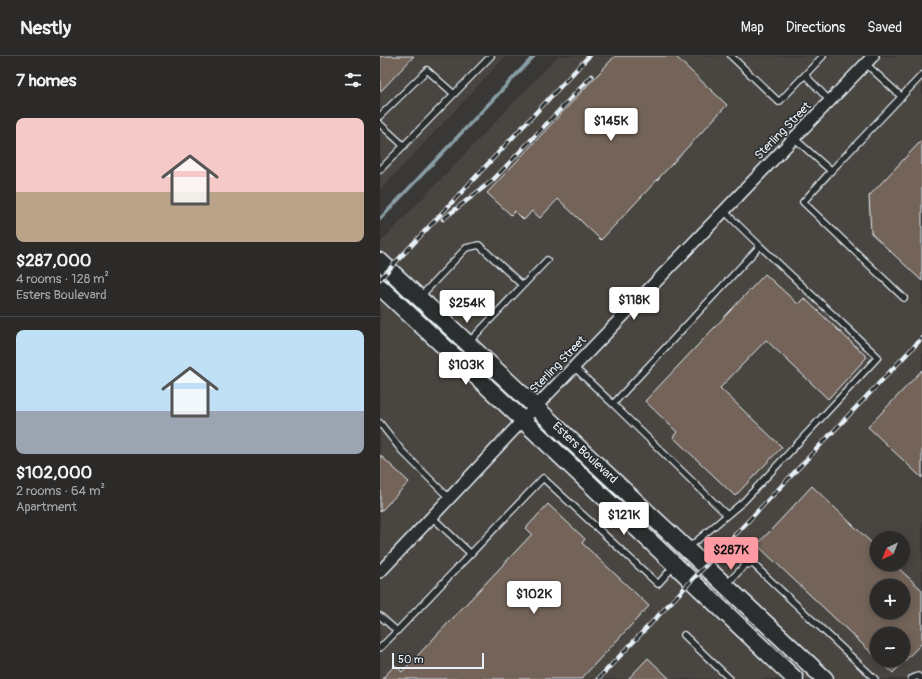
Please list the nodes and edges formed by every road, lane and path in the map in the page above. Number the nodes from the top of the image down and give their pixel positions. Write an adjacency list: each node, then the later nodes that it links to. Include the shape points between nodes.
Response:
1 (491, 56): 7 (lane)
2 (731, 56): 6 (lane, via 779,102)
3 (823, 56): 6 (lane)
4 (869, 60): 8 (lane); 9 (street, Sterling Street)
5 (922, 75): 8 (lane)
6 (805, 76): 9 (lane)
7 (454, 94): 10 (lane, via 427,70); 13 (lane)
8 (902, 97): 15 (lane)
9 (830, 101): 12 (street, Sterling Street)
10 (380, 116)
11 (380, 124): 13 (lane)
12 (794, 138): 15 (lane); 16 (street, Sterling Street)
13 (404, 146): 14 (lane)
14 (380, 170)
15 (831, 172): 23 (lane, via 802,202)
16 (724, 211): 17 (lane); 25 (street, Sterling Street)
17 (760, 246): 26 (lane); 31 (lane, via 878,357 744,502)
18 (547, 260): 20 (lane)
19 (380, 261): 22 (main road, Esters Boulevard)
20 (522, 285): 22 (lane, via 479,245 466,248); 24 (lane)
21 (380, 287): 28 (main road, Esters Boulevard)
22 (419, 298): 24 (main road, Esters Boulevard)
23 (904, 298)
24 (467, 344): 27 (main road, Esters Boulevard)
25 (574, 367): 26 (lane); 27 (street, Sterling Street)
26 (613, 404): 31 (lane)
27 (535, 407): 28 (street, Sterling Street); 33 (main road, Esters Boulevard)
28 (522, 420): 30 (street, Sterling Street); 35 (main road, Esters Boulevard)
29 (380, 423): 30 (lane, via 402,451)
30 (449, 498): 32 (street, Sterling Street)
31 (727, 515): 33 (lane)
32 (432, 517): 34 (lane); 36 (street, Sterling Street)
33 (687, 549): 37 (main road, Esters Boulevard)
34 (471, 554): 35 (lane, via 543,478 658,584); 39 (lane)
35 (675, 565): 42 (main road, Esters Boulevard)
36 (380, 572)
37 (726, 586): 44 (main road, Esters Boulevard); 45 (lane, via 744,565 753,564)
38 (380, 616): 39 (lane)
39 (397, 631): 41 (lane)
40 (684, 635): 43 (lane)
41 (380, 648)
42 (790, 677)
43 (730, 679)
44 (825, 679)
45 (875, 679)
46 (911, 679): 47 (lane, via 918,676)
47 (921, 679)

